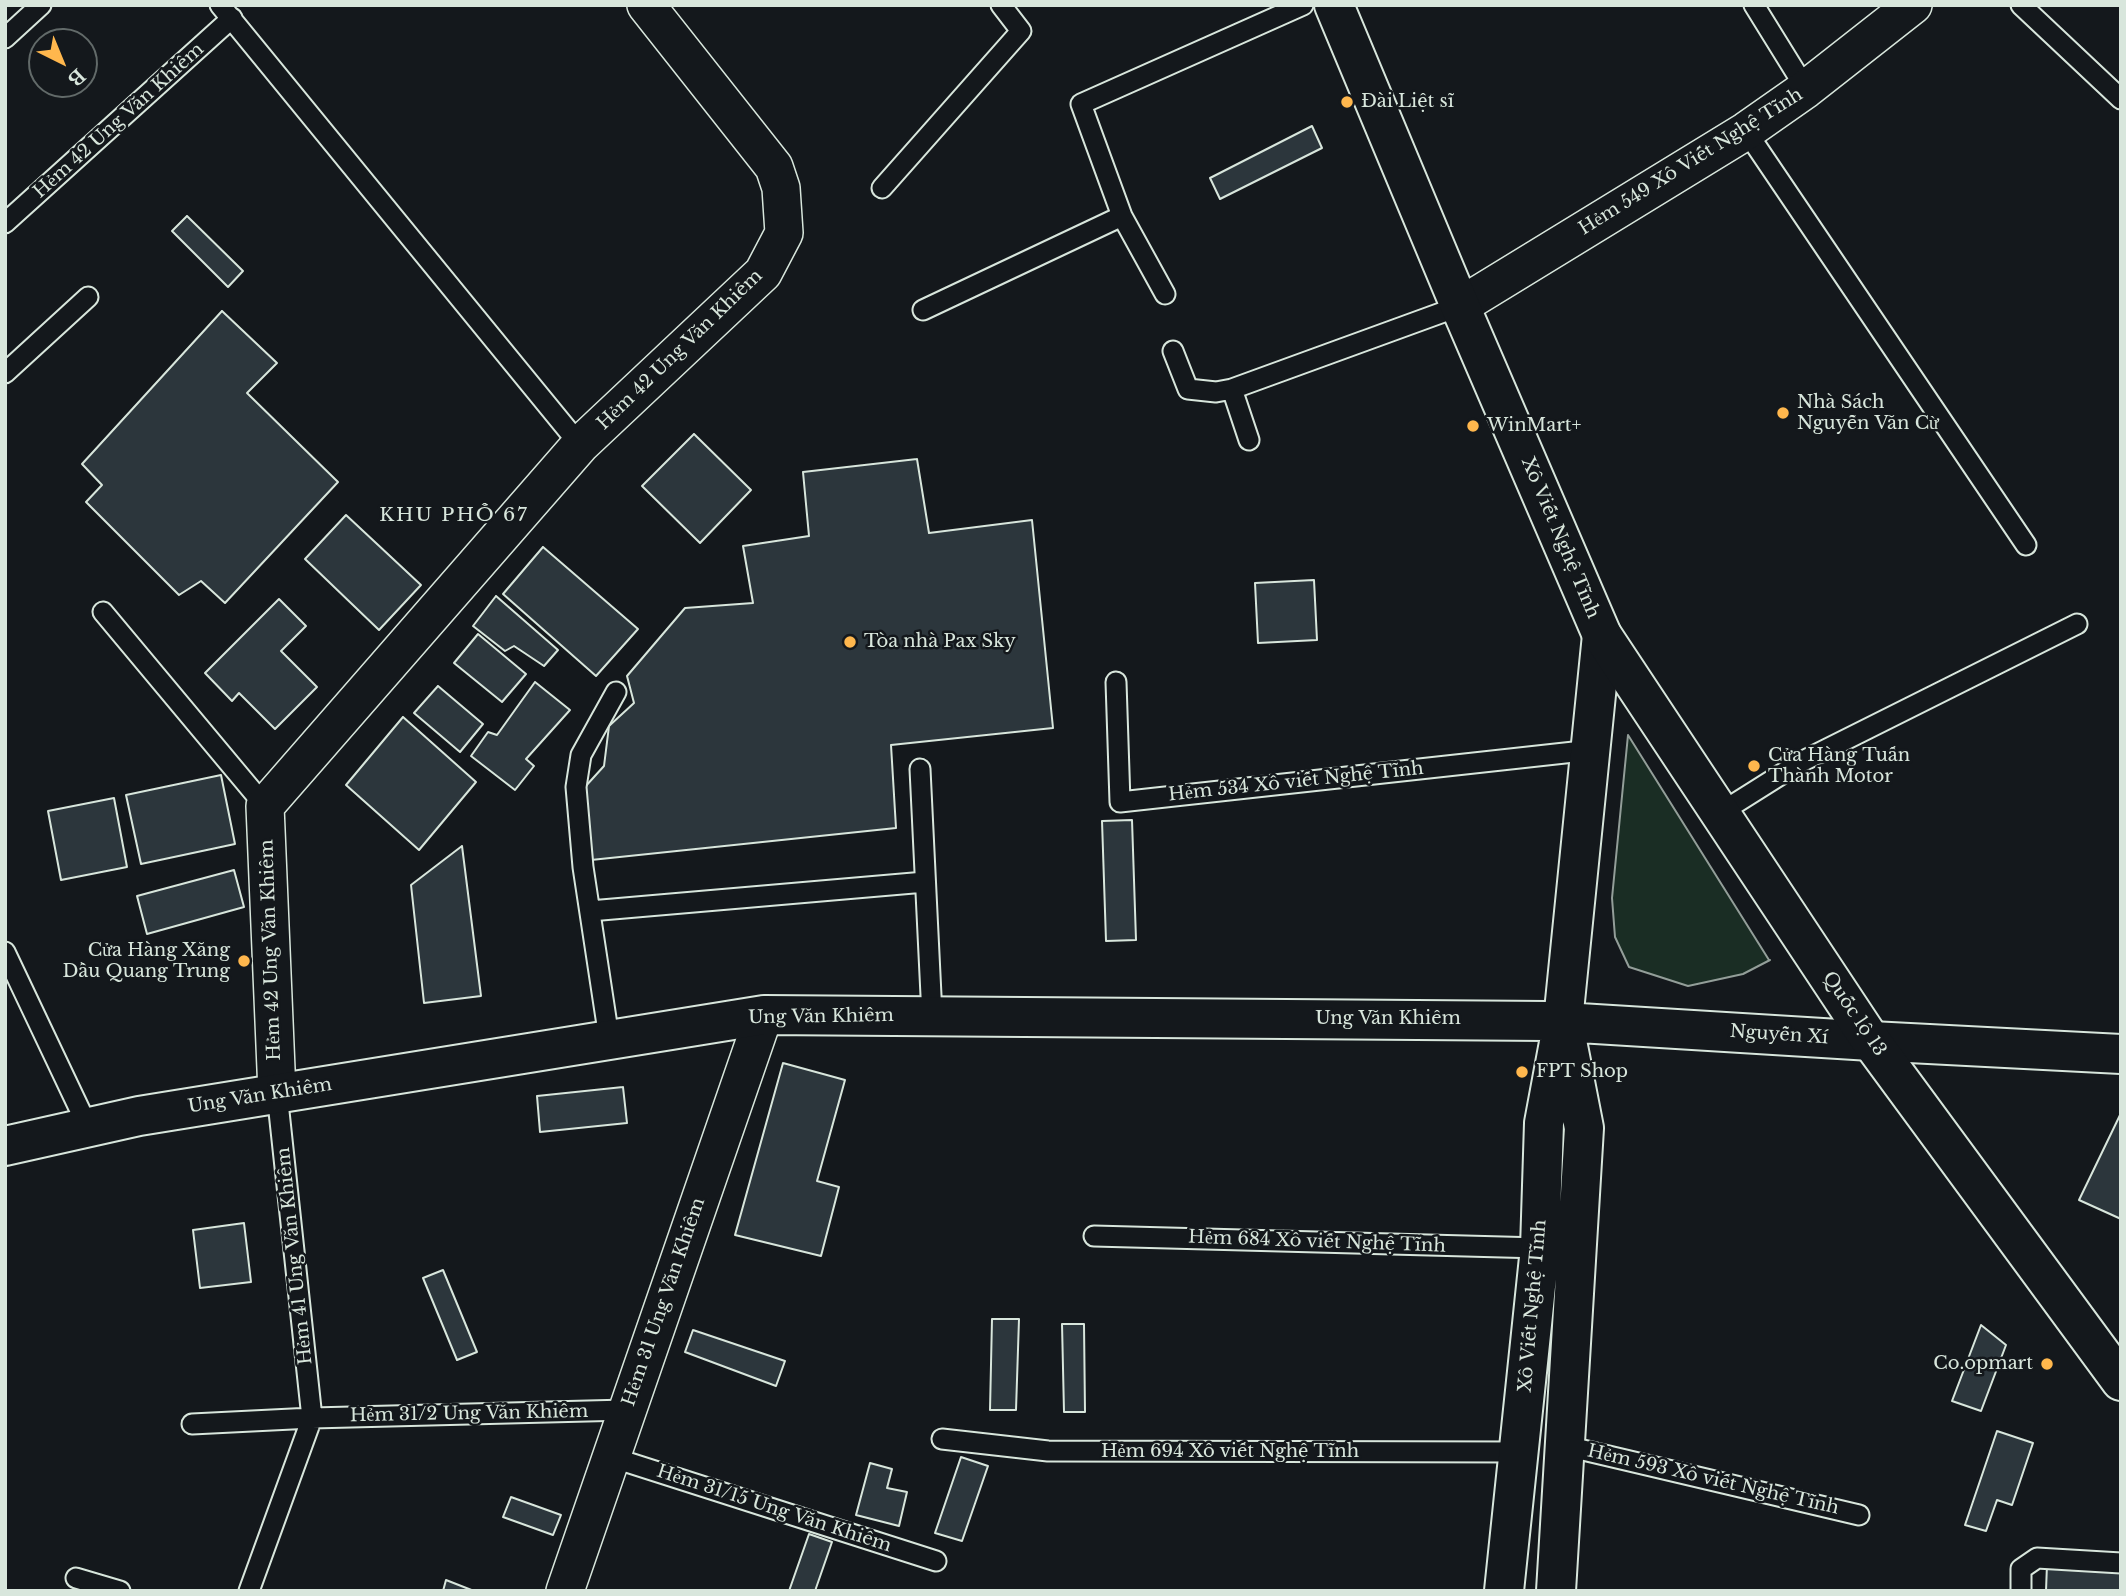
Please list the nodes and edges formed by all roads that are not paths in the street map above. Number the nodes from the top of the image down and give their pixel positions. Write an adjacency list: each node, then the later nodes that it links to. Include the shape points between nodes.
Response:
1 (41, 5): 10 (lane)
2 (646, 5): 25 (street, Hẻm 42 Ung Văn Khiêm, via 774,167 781,188 784,233 763,273)
3 (1000, 5): 14 (lane, via 1021,31)
4 (1303, 5): 15 (lane, via 1081,104)
5 (1334, 5): 19 (main road, Xô Viết Nghệ Tĩnh)
6 (1754, 5): 11 (lane)
7 (1913, 5): 11 (street, Hẻm 549 Xô Viết Nghệ Tĩnh)
8 (2021, 5): 12 (lane)
9 (226, 12): 16 (lane, Hẻm 42 Ung Văn Khiêm); 25 (lane, Hẻm 42 Ung Văn Khiêm)
10 (5, 38)
11 (1806, 89): 13 (street, Hẻm 549 Xô Viết Nghệ Tĩnh)
12 (2121, 99)
13 (1746, 131): 19 (street, Hẻm 549 Xô Viết Nghệ Tĩnh); 26 (lane)
14 (882, 188)
15 (1122, 216): 17 (lane); 20 (lane)
16 (5, 223)
17 (1165, 294)
18 (88, 297): 22 (lane)
19 (1460, 306): 23 (lane); 29 (main road, Xô Viết Nghệ Tĩnh)
20 (923, 310)
21 (1173, 351): 23 (lane, via 1188,389)
22 (5, 373)
23 (1232, 389): 24 (lane)
24 (1248, 440)
25 (580, 444): 34 (street, Hẻm 42 Ung Văn Khiêm)
26 (2025, 545)
27 (103, 612): 34 (lane)
28 (2077, 624): 35 (lane, via 1801,762)
29 (1602, 635): 32 (main road, Xô Viết Nghệ Tĩnh); 35 (main road, Quốc lộ 13)
30 (1116, 682): 32 (lane, Hẻm 534 Xô viết Nghệ Tĩnh, via 1120,802)
31 (616, 692): 37 (lane, via 581,755 576,786)
32 (1592, 750): 41 (main road, Xô Viết Nghệ Tĩnh)
33 (920, 769): 36 (lane)
34 (265, 806): 45 (street, Hẻm 42 Ung Văn Khiêm)
35 (1720, 813): 43 (main road, Quốc lộ 13)
36 (925, 882): 37 (lane); 40 (lane)
37 (590, 911): 42 (lane)
38 (5, 952): 46 (lane)
39 (764, 1014): 40 (main road, Ung Văn Khiêm); 42 (main road, Ung Văn Khiêm); 51 (street, Hẻm 31 Ung Văn Khiêm)
40 (932, 1016): 41 (main road, Ung Văn Khiêm)
41 (1563, 1021): 43 (main road, Nguyễn Xí); 49 (main road, Xô Viết Nghệ Tĩnh, via 1544,1122); 55 (main road, Xô Viết Nghệ Tĩnh, via 1584,1128)
42 (609, 1038): 45 (main road, Ung Văn Khiêm)
43 (1871, 1041): 44 (main road, Nguyễn Xí); 50 (main road, Quốc lộ 13)
44 (2121, 1054)
45 (277, 1093): 46 (main road, Ung Văn Khiêm); 52 (lane, Hẻm 41 Ung Văn Khiêm)
46 (88, 1127): 47 (main road, Ung Văn Khiêm)
47 (5, 1146)
48 (1094, 1236): 49 (lane, Hẻm 684 Xô viết Nghệ Tĩnh)
49 (1540, 1248): 56 (main road, Xô Viết Nghệ Tĩnh)
50 (2121, 1381)
51 (626, 1410): 52 (lane, Hẻm 31/2 Ung Văn Khiêm); 57 (street, Hẻm 31 Ung Văn Khiêm)
52 (312, 1418): 53 (lane, Hẻm 31/2 Ung Văn Khiêm); 63 (lane)
53 (192, 1424)
54 (942, 1439): 56 (lane, Hẻm 694 Xô viết Nghệ Tĩnh, via 1048,1451)
55 (1566, 1446): 58 (lane, Hẻm 593 Xô viết Nghệ Tĩnh); 66 (main road, Xô Viết Nghệ Tĩnh)
56 (1518, 1452): 65 (main road, Xô Viết Nghệ Tĩnh)
57 (611, 1457): 59 (lane, Hẻm 31/15 Ung Văn Khiêm); 64 (street, Hẻm 31 Ung Văn Khiêm)
58 (1859, 1515)
59 (936, 1561)
60 (2121, 1563): 67 (lane, via 2036,1558 2021,1569)
61 (76, 1578): 62 (lane)
62 (120, 1591)
63 (249, 1591)
64 (565, 1591)
65 (1504, 1591)
66 (1556, 1591)
67 (2021, 1591)

